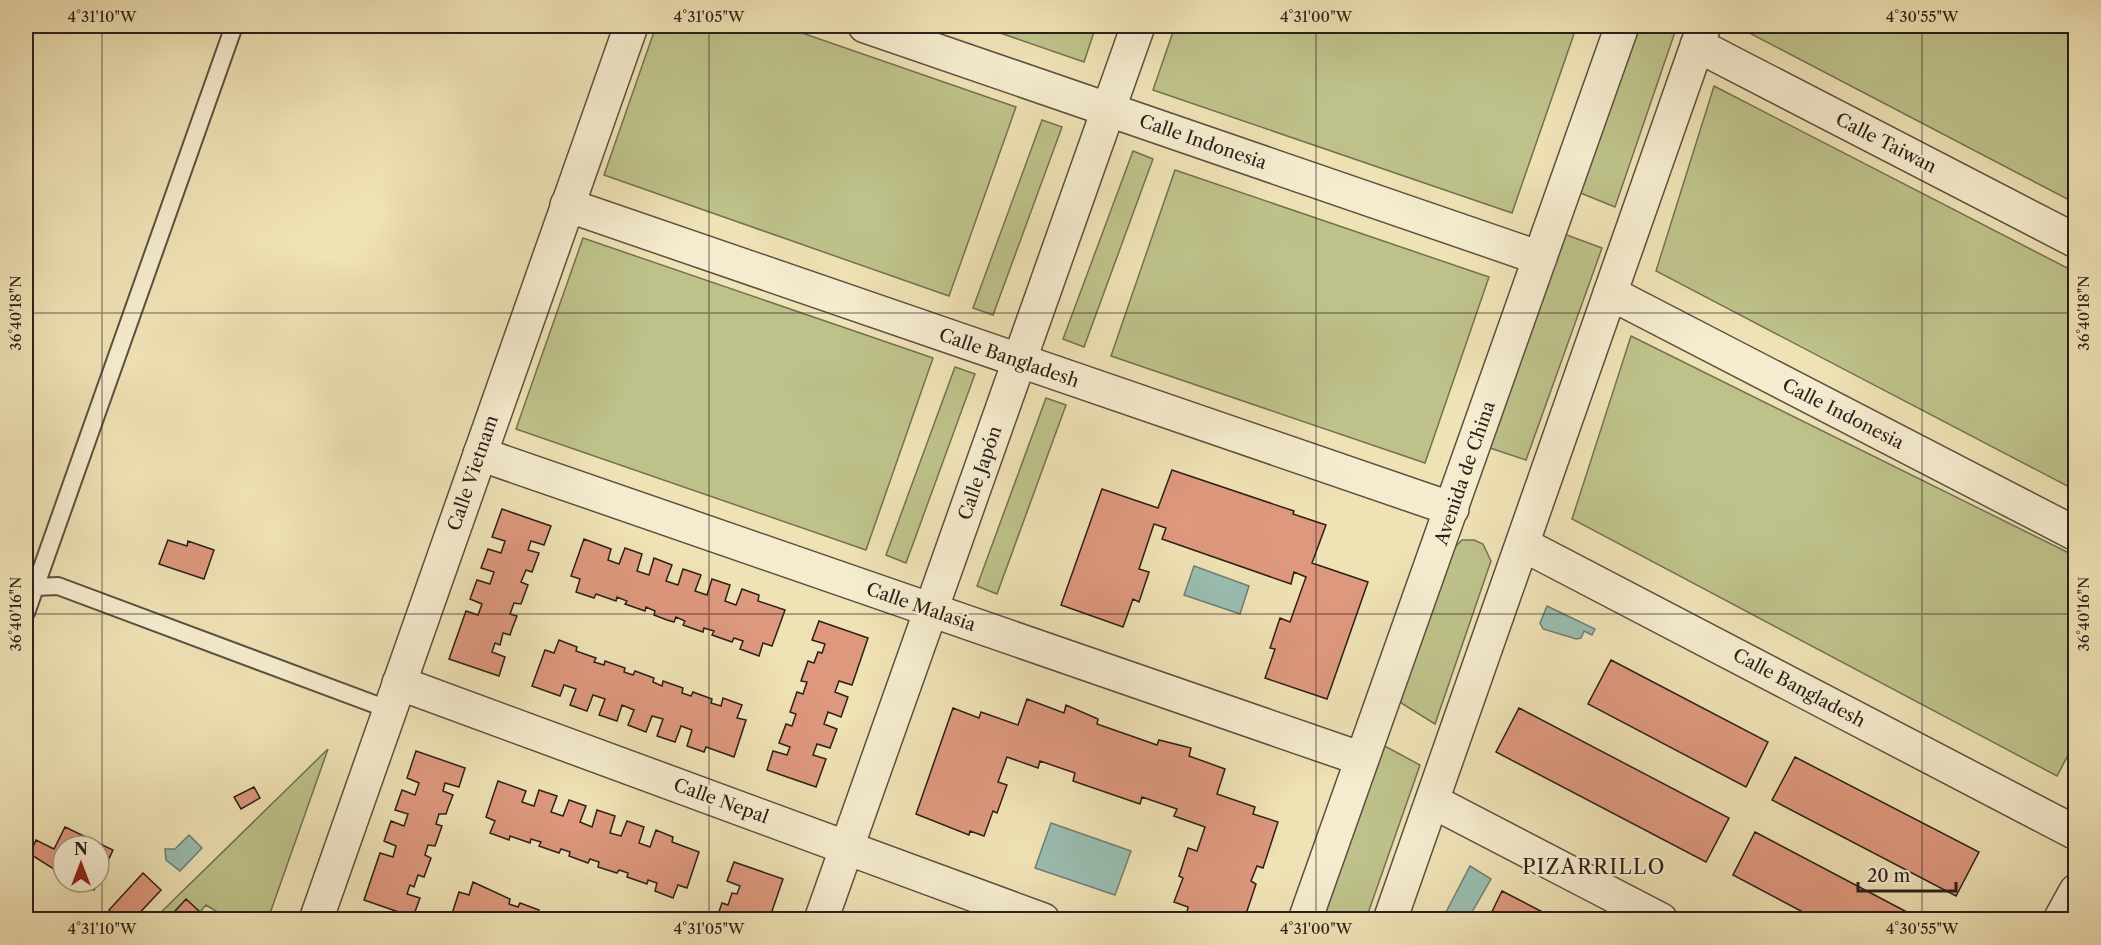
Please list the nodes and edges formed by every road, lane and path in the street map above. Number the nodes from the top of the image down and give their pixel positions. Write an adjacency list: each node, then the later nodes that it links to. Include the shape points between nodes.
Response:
1 (234, 26): 17 (lane)
2 (631, 26): 8 (street, Calle Vietnam)
3 (865, 26): 7 (street, Calle Indonesia)
4 (1138, 26): 7 (street, Calle Japón)
5 (1622, 26): 10 (street, Avenida de China)
6 (1701, 35): 9 (street, Calle Taiwan); 11 (street)
7 (1108, 109): 10 (street, Calle Indonesia); 12 (street, Calle Japón)
8 (567, 205): 12 (street, Calle Bangladesh); 13 (street, Calle Vietnam)
9 (2076, 241)
10 (1540, 258): 14 (street, Avenida de China)
11 (1610, 293): 15 (street, Calle Indonesia); 16 (street)
12 (1019, 361): 14 (street, Calle Bangladesh); 18 (street, Calle Japón)
13 (480, 454): 18 (street, Calle Malasia); 20 (street, Calle Vietnam)
14 (1452, 510): 21 (street, Avenida de China)
15 (2076, 534)
16 (1522, 544): 22 (street); 23 (street, Calle Bangladesh)
17 (35, 587): 19 (lane); 20 (lane, via 58,586)
18 (931, 610): 21 (street, Calle Malasia); 24 (street, Calle Japón)
19 (26, 613)
20 (395, 697): 24 (street, Calle Nepal); 26 (street, Calle Vietnam)
21 (1362, 759): 29 (street, Avenida de China)
22 (1432, 801): 30 (street); 31 (street)
23 (2076, 833)
24 (847, 847): 27 (street, Calle Japón); 28 (street, Calle Nepal)
25 (2076, 891): 32 (street)
26 (316, 920)
27 (821, 920)
28 (1043, 920)
29 (1305, 920)
30 (1390, 920)
31 (1661, 920)
32 (2060, 920)

